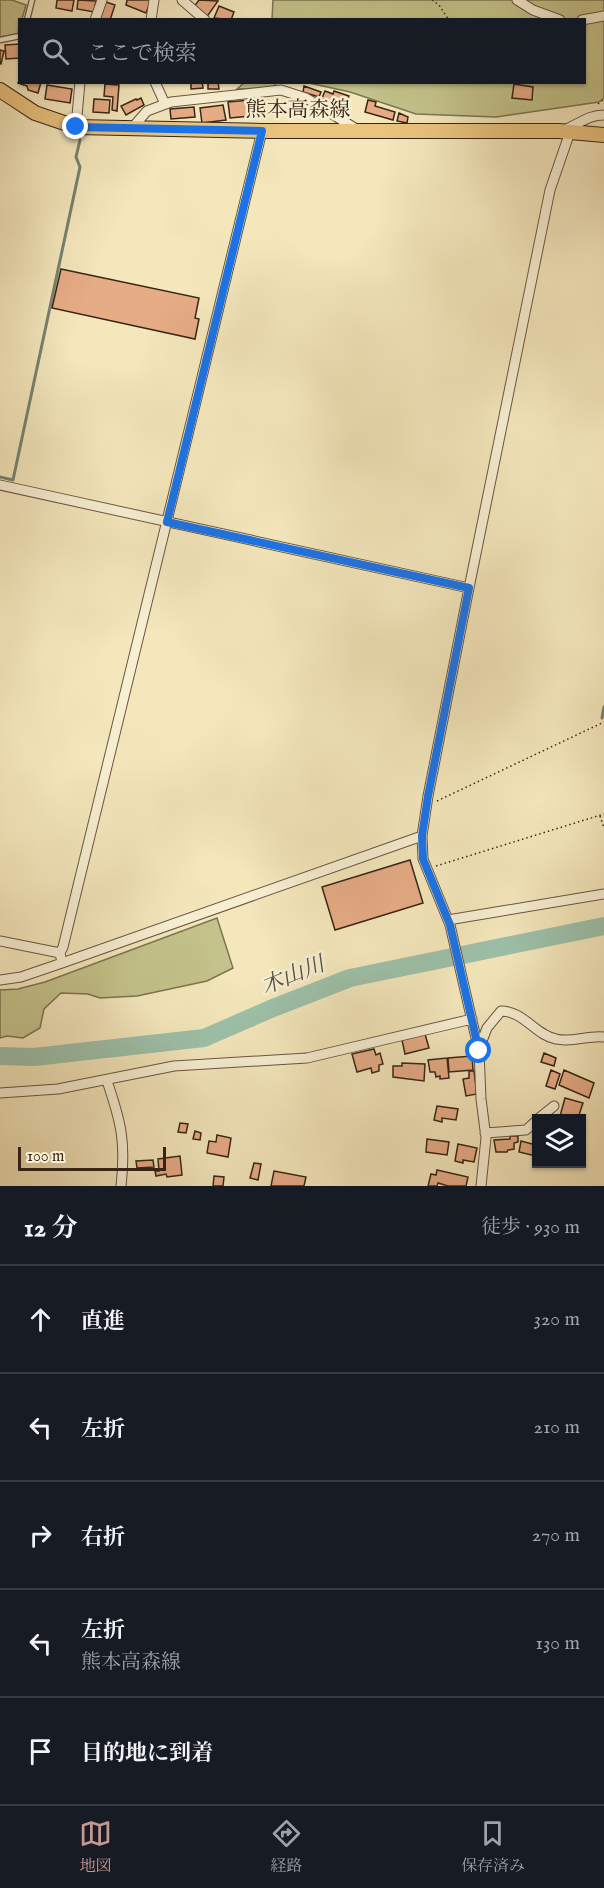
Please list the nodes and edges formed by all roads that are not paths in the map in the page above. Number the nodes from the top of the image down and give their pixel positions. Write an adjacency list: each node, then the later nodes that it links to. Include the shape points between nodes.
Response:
1 (32, 0): 7 (lane)
2 (102, 0): 8 (street)
3 (154, 0): 9 (street)
4 (182, 0): 10 (street)
5 (517, 0): 11 (street)
6 (604, 16): 12 (street)
7 (28, 18)
8 (96, 18)
9 (151, 18)
10 (203, 18)
11 (554, 18)
12 (586, 19)
13 (18, 36): 14 (lane)
14 (0, 40)
15 (80, 84): 20 (street)
16 (156, 84): 18 (street)
17 (0, 90): 20 (main road, 熊本高森線, via 35,113)
18 (165, 104): 21 (street, via 147,111); 23 (street, via 281,90 306,98)
19 (604, 115): 24 (street, via 591,115)
20 (76, 127): 21 (main road, 熊本高森線)
21 (132, 128): 22 (main road, 熊本高森線)
22 (262, 131): 23 (main road, 熊本高森線); 27 (street)
23 (360, 131): 24 (main road, 熊本高森線)
24 (565, 132): 25 (main road, 熊本高森線); 28 (street)
25 (604, 135)
26 (0, 485): 27 (street)
27 (167, 522): 28 (street); 33 (street)
28 (469, 588): 29 (street)
29 (422, 836): 31 (street, via 423,859); 33 (street)
30 (604, 894): 31 (street)
31 (449, 923): 35 (street)
32 (0, 941): 33 (street)
33 (61, 958): 34 (street, via 21,977)
34 (0, 980)
35 (472, 1017): 37 (street); 38 (street, via 307,1058 174,1066)
36 (604, 1037): 37 (street, via 555,1040 517,1015 501,1011 487,1028)
37 (479, 1051): 43 (street)
38 (107, 1081): 39 (street); 44 (street, via 123,1139)
39 (0, 1093)
40 (554, 1106): 41 (street)
41 (545, 1114)
42 (532, 1125): 43 (street, via 526,1130)
43 (485, 1133): 45 (street)
44 (121, 1186)
45 (481, 1186)

